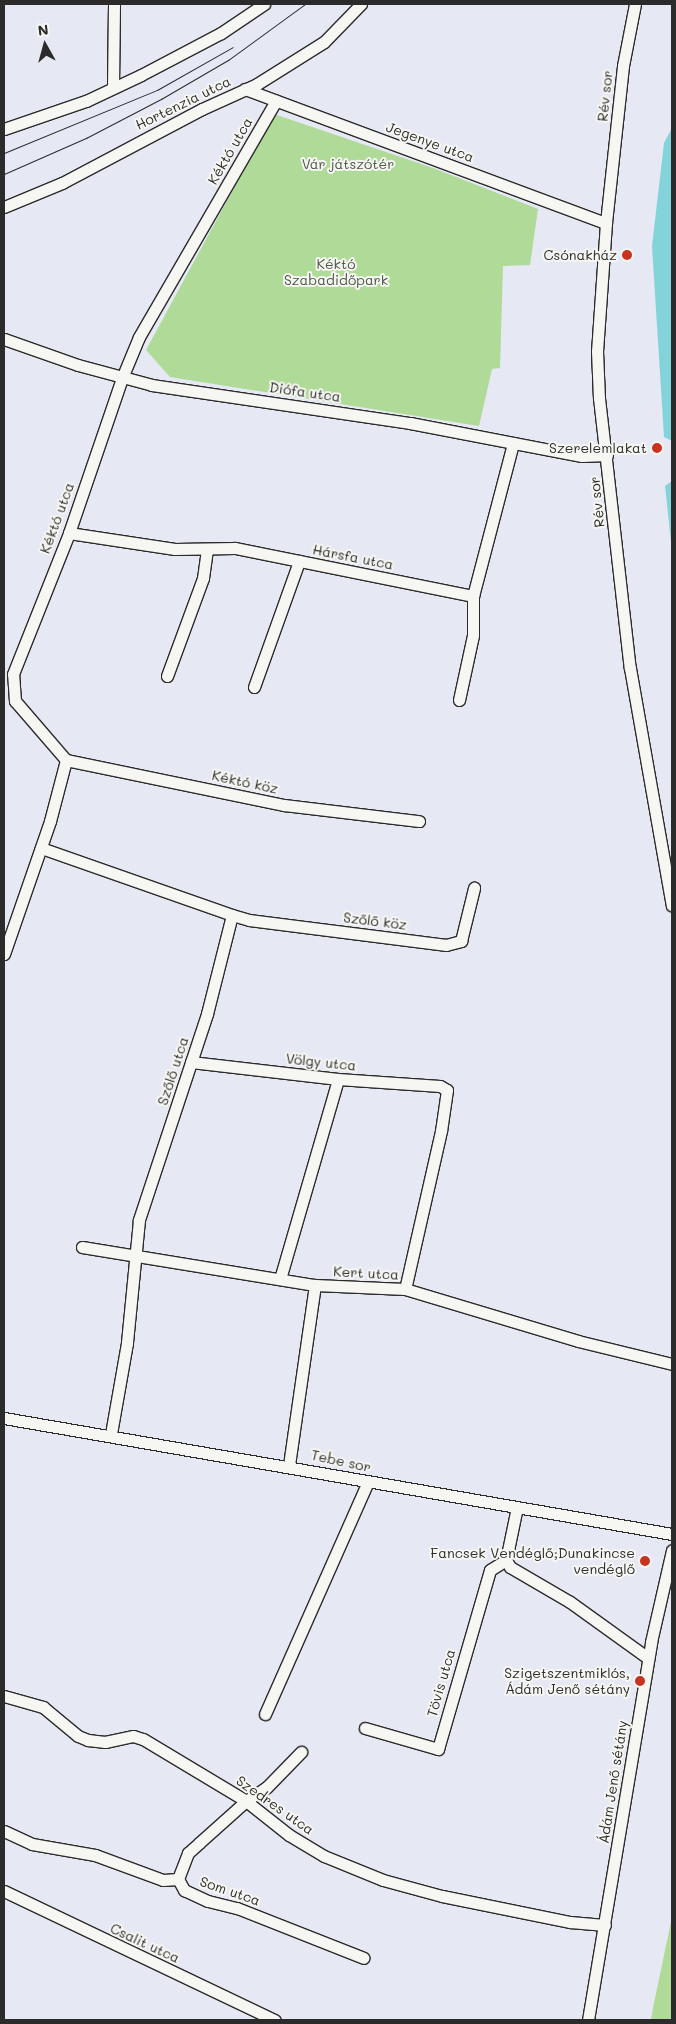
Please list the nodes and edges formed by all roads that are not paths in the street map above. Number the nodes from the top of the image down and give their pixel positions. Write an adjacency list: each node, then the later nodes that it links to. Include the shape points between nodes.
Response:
1 (114, 4): 5 (street)
2 (264, 4): 5 (street, via 221,33)
3 (360, 4): 6 (street, Hortenzia utca, via 324,42)
4 (635, 4): 10 (street, Rév sor, via 624,66)
5 (113, 87): 8 (street, via 86,102)
6 (245, 89): 7 (street, Jegenye utca); 9 (street, Hortenzia utca, via 62,183)
7 (276, 101): 10 (street, Jegenye utca); 12 (street, Kéktó utca, via 139,337)
8 (4, 129)
9 (4, 207)
10 (606, 223): 14 (street, Rév sor, via 598,351 599,398)
11 (4, 339): 12 (street, Diófa utca)
12 (122, 378): 13 (street, Diófa utca, via 410,423); 15 (street, Kéktó utca)
13 (513, 443): 14 (street, Diófa utca, via 582,456); 18 (street)
14 (607, 455): 26 (street, Rév sor, via 630,668)
15 (69, 533): 16 (street, Hársfa utca, via 175,550); 22 (street, Kéktó utca, via 13,674 12,689 24,712)
16 (207, 550): 17 (street, Hársfa utca, via 235,548); 19 (street, via 203,578)
17 (298, 562): 18 (street, Hársfa utca); 20 (street)
18 (473, 596): 21 (street, via 473,635)
19 (167, 676)
20 (254, 687)
21 (459, 700)
22 (66, 760): 23 (street, Kéktó köz, via 284,806); 24 (street)
23 (419, 821)
24 (41, 848): 27 (street); 28 (street)
25 (474, 888): 27 (street, Szőlő köz, via 461,941 446,945 249,920)
26 (672, 905)
27 (232, 915): 29 (street, Szőlő utca, via 207,1014)
28 (4, 954)
29 (191, 1062): 30 (street, Völgy utca); 32 (street, Szőlő utca, via 148,1184)
30 (338, 1079): 33 (street); 35 (street, Völgy utca, via 440,1086 447,1090 443,1122)
31 (82, 1246): 32 (street, Kert utca)
32 (133, 1254): 33 (street, Kert utca); 38 (street, Szőlő utca, via 134,1292)
33 (280, 1280): 34 (street, Kert utca)
34 (315, 1285): 35 (street, Kert utca); 39 (street)
35 (405, 1290): 36 (street, Kert utca, via 578,1341)
36 (672, 1364)
37 (4, 1418): 38 (street, Tebe sor)
38 (111, 1434): 39 (street, Tebe sor)
39 (288, 1465): 40 (street, Tebe sor)
40 (368, 1482): 41 (street, Tebe sor); 47 (street)
41 (517, 1507): 42 (street, Tebe sor); 44 (street)
42 (672, 1534)
43 (672, 1550): 45 (street, Ádám Jenő sétány)
44 (506, 1560): 45 (street, via 510,1567 570,1602); 48 (street, Tövis utca, via 490,1570 438,1749)
45 (648, 1658): 54 (street, Ádám Jenő sétány)
46 (4, 1696): 50 (street, Szedres utca, via 43,1707 78,1736 88,1740 105,1742 133,1736 143,1739)
47 (265, 1714)
48 (364, 1728)
49 (301, 1752): 50 (street, via 267,1787)
50 (246, 1801): 52 (street, via 188,1853); 54 (street, Szedres utca, via 296,1840 324,1856 383,1880 442,1896)
51 (4, 1832): 52 (street, via 32,1844 95,1855 163,1880)
52 (178, 1879): 55 (street, Som utca, via 184,1890 208,1901 237,1908)
53 (4, 1890): 56 (street, Csalit utca)
54 (605, 1926): 57 (street, Ádám Jenő sétány)
55 (364, 1958)
56 (275, 2020)
57 (588, 2020)

